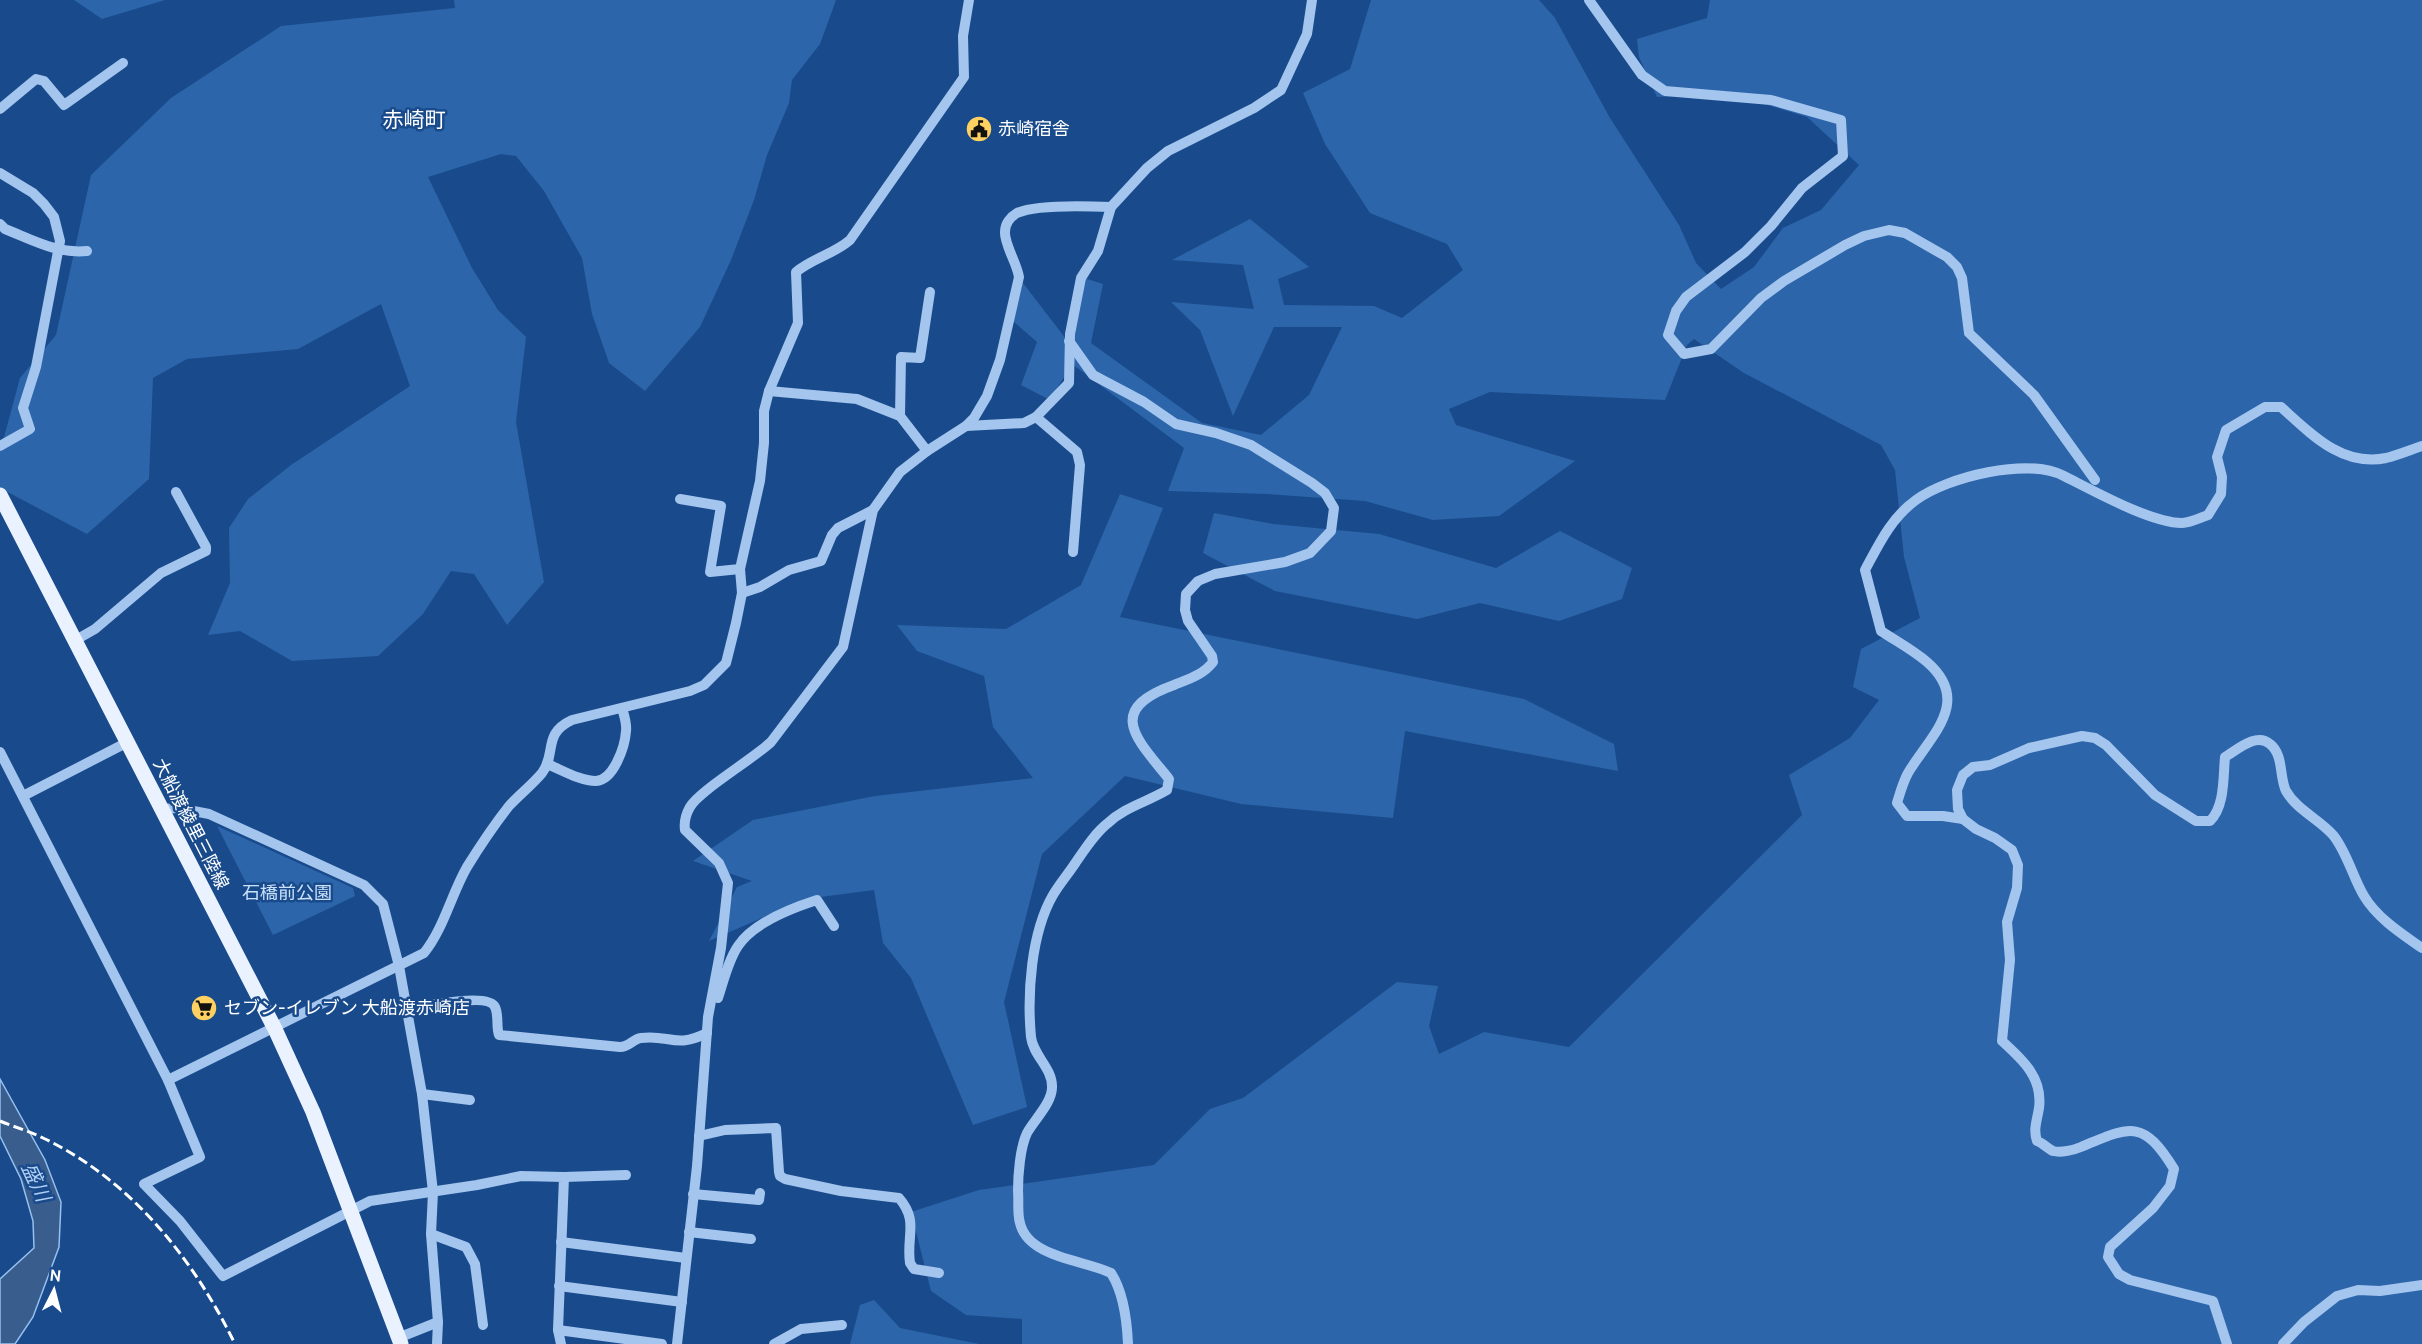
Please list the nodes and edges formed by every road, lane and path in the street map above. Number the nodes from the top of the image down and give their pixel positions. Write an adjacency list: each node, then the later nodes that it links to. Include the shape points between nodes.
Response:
1 (969, 0): 13 (street, via 963,36 964,77 850,240 796,272 798,323)
2 (1312, 0): 7 (street, via 1307,34 1281,90 1254,108 1168,151)
3 (1589, 0): 20 (street, via 1642,75 1665,91 1771,100 1841,120 1843,156 1802,188 1772,226 1686,297 1676,311 1668,335 1684,354 1711,349 1761,298 1845,245 1889,230 1905,233 1947,256 1957,267 1969,333 2034,395)
4 (123, 63): 5 (street, via 64,105 44,81 36,79)
5 (0, 109)
6 (0, 173): 9 (street, via 44,204 58,228)
7 (1111, 207): 12 (street, via 1098,251 1081,278); 16 (street, via 1026,210 1008,221 1005,239 1019,277 1000,360 987,396)
8 (0, 224): 9 (street)
9 (58, 251): 10 (street); 17 (street, via 36,367 23,408 30,429)
10 (87, 251)
11 (930, 292): 14 (street, via 920,358 901,357)
12 (1069, 341): 15 (street, via 1069,384); 72 (street, via 1093,375 1176,424 1251,445 1325,494 1334,508 1331,531 1310,553 1285,562 1215,574 1198,581 1186,594 1188,621 1213,662 1193,678 1144,699 1135,708 1131,722 1139,741 1169,779 1167,790 1133,805 1107,824 1085,849 1044,915 1029,1000 1032,1040 1053,1087 1024,1139 1018,1187 1019,1222 1023,1232 1042,1249 1111,1273 1122,1300)
13 (769, 391): 14 (street, via 857,399); 26 (street, via 760,481)
14 (900, 416): 19 (street)
15 (1036, 417): 16 (street, via 1024,423); 25 (street, via 1077,452 1080,465)
16 (966, 426): 19 (street)
17 (0, 446)
18 (2422, 446): 35 (street, via 2384,458 2358,458 2336,452 2320,442 2281,407 2265,408 2226,430 2217,458 2221,494 2208,515 2182,523 2155,518 2050,471 2018,468 1942,486 1915,500 1888,527 1865,570 1881,631 1927,662 1943,680 1948,696 1941,726 1908,774 1897,803 1907,816)
19 (927, 450): 24 (street, via 900,472)
20 (2095, 480)
21 (176, 492): 28 (street, via 206,551 161,573 95,629)
22 (0, 495): 28 (main road, 大船渡綾里三陸線)
23 (680, 499): 26 (street, via 721,506 710,572)
24 (873, 510): 27 (street, via 838,528 821,561 789,570); 40 (street, via 843,647 771,742 700,796 690,806 684,824 685,830 719,863 728,883)
25 (1073, 552)
26 (740, 568): 27 (street)
27 (742, 593): 29 (street, via 726,663 717,674 690,691)
28 (74, 641): 30 (main road, 大船渡綾里三陸線)
29 (622, 708): 32 (street, via 561,725); 32 (street, via 626,733 613,769 605,778 589,780)
30 (126, 743): 33 (street); 34 (main road, 大船渡綾里三陸線)
31 (0, 752): 33 (street)
32 (547, 764): 38 (street, via 510,806 468,866 434,941 418,958)
33 (23, 796): 43 (street)
34 (161, 809): 38 (street, via 208,814 364,885 382,904); 41 (main road, 大船渡綾里三陸線)
35 (1963, 819): 37 (street, via 1957,790 1963,775 1972,767 2082,736 2106,745 2155,795 2196,821 2210,820 2220,804 2225,757 2254,740 2264,741 2278,757 2286,790 2297,805 2334,837 2374,909); 73 (street, via 2012,850 2018,865 2017,888 2007,922 2010,960 2002,1041 2034,1075 2039,1092 2037,1141 2054,1151 2064,1151 2130,1130 2144,1133 2162,1149 2174,1169 2170,1186 2109,1247 2108,1257 2119,1274 2130,1280 2213,1301)
36 (834, 926): 40 (street, via 817,900 787,909 753,931 731,958)
37 (2422, 948)
38 (399, 966): 39 (street); 41 (street)
39 (408, 1009): 42 (street, via 482,1000 495,1007 499,1035 620,1047 642,1038 683,1042); 44 (street)
40 (708, 1017): 42 (street)
41 (275, 1029): 43 (street); 52 (main road, 大船渡綾里三陸線, via 313,1112)
42 (707, 1033): 46 (street)
43 (168, 1080): 52 (street, via 200,1157 144,1184 180,1221 223,1276)
44 (422, 1094): 45 (street); 49 (street)
45 (470, 1100)
46 (699, 1136): 51 (street); 58 (street, via 725,1130 777,1128 780,1176 842,1191 899,1198 910,1216 910,1263 914,1269)
47 (626, 1175): 48 (street)
48 (564, 1177): 49 (street, via 521,1176); 56 (street)
49 (433, 1192): 52 (street, via 370,1201); 54 (street)
50 (760, 1193): 51 (street, via 759,1200)
51 (693, 1194): 53 (street)
52 (349, 1211): 66 (main road, 大船渡綾里三陸線)
53 (689, 1232): 55 (street); 57 (street)
54 (431, 1234): 62 (street); 64 (street, via 466,1247 475,1264)
55 (751, 1239)
56 (561, 1242): 57 (street); 60 (street)
57 (686, 1258): 61 (street)
58 (939, 1273)
59 (2422, 1285): 74 (street, via 2358,1290 2337,1296)
60 (560, 1286): 61 (street); 65 (street)
61 (682, 1302): 70 (street)
62 (438, 1322): 66 (street); 67 (street)
63 (842, 1325): 71 (street, via 801,1329)
64 (483, 1326)
65 (558, 1330): 68 (street); 69 (street)
66 (400, 1341)
67 (437, 1344)
68 (561, 1344)
69 (662, 1344)
70 (677, 1344)
71 (774, 1344)
72 (1128, 1344)
73 (2227, 1344)
74 (2283, 1344)

